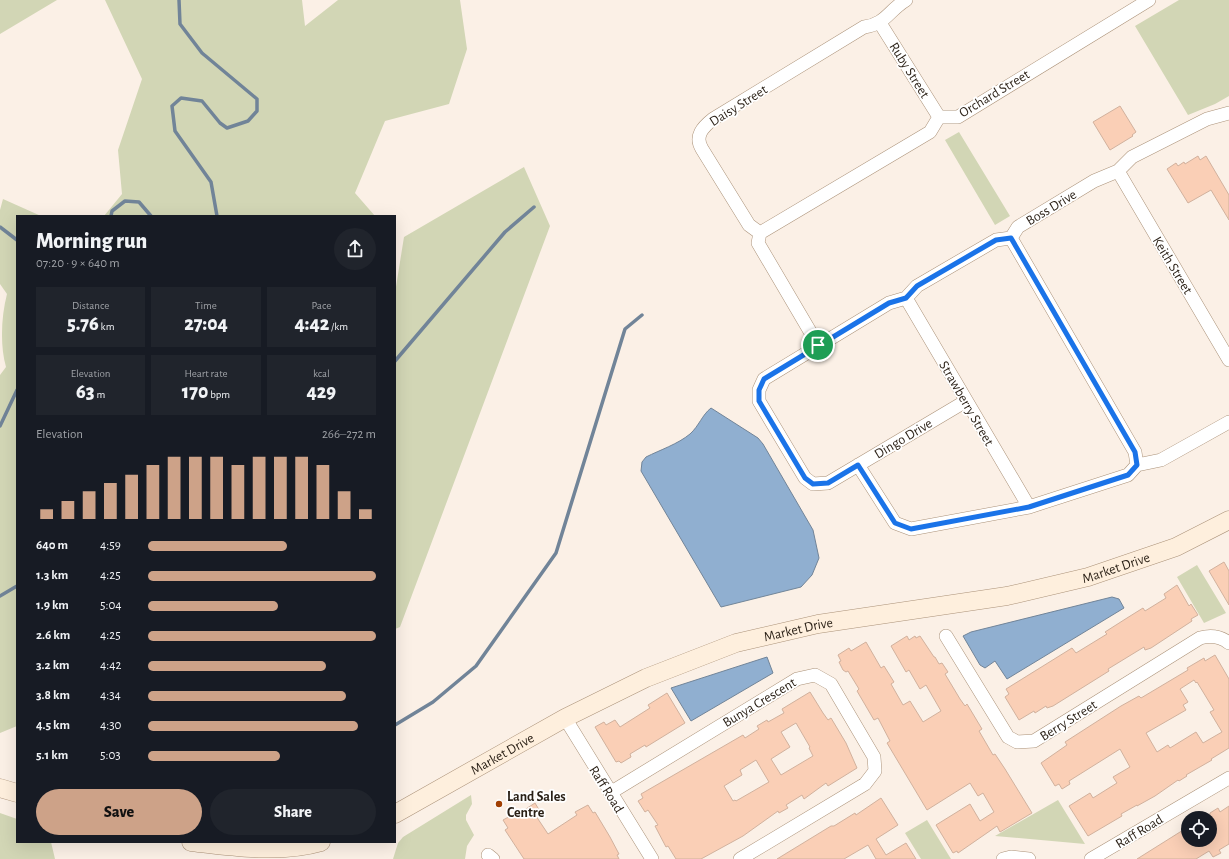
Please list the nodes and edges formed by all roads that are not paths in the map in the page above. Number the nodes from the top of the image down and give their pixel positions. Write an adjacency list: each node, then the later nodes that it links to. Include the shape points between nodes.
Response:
1 (906, 0): 3 (street, via 894,7)
2 (1149, 0): 5 (street, Orchard Street, via 958,117)
3 (880, 23): 5 (street, Ruby Street); 7 (street, Daisy Street, via 864,27 702,127 698,137 702,149 749,225)
4 (1229, 113): 6 (street, Boss Drive, via 1207,119 1132,157)
5 (939, 117): 7 (street, Orchard Street, via 930,132)
6 (1118, 171): 8 (street, Boss Drive, via 1094,181 1018,226); 11 (street, Keith Street)
7 (760, 233): 10 (street, via 758,244)
8 (1011, 238): 9 (street, via 996,240 917,286); 15 (street, via 1135,452)
9 (906, 298): 10 (street, via 889,303); 12 (street, Strawberry Street)
10 (818, 345): 14 (street, Dingo Drive, via 764,379 759,390 759,401 805,478 813,484 828,483)
11 (1229, 360)
12 (966, 401): 14 (street, Dingo Drive); 16 (street, Strawberry Street)
13 (1229, 422): 15 (street, via 1161,460)
14 (858, 465): 16 (street, via 895,523 911,529)
15 (1137, 465): 16 (street, via 1128,475)
16 (1029, 507)
17 (1229, 520): 20 (street, Market Drive, via 1176,547 1088,577 1007,596 818,624 736,642 646,678)
18 (946, 636): 19 (street, Berry Street, via 1008,737 1017,742 1034,741 1200,638)
19 (1227, 637)
20 (565, 718): 23 (street, Raff Road); 25 (street, Market Drive)
21 (1229, 778): 32 (street, Raff Road)
22 (0, 788): 24 (street)
23 (610, 792): 28 (street, Raff Road); 29 (street, Bunya Crescent, via 797,679 815,675 831,684 874,757 875,771 865,784)
24 (16, 793)
25 (396, 813)
26 (199, 843): 27 (street, via 250,849 304,847)
27 (318, 843)
28 (652, 859)
29 (740, 859)
30 (1003, 859): 31 (street)
31 (1029, 859)
32 (1090, 859)

